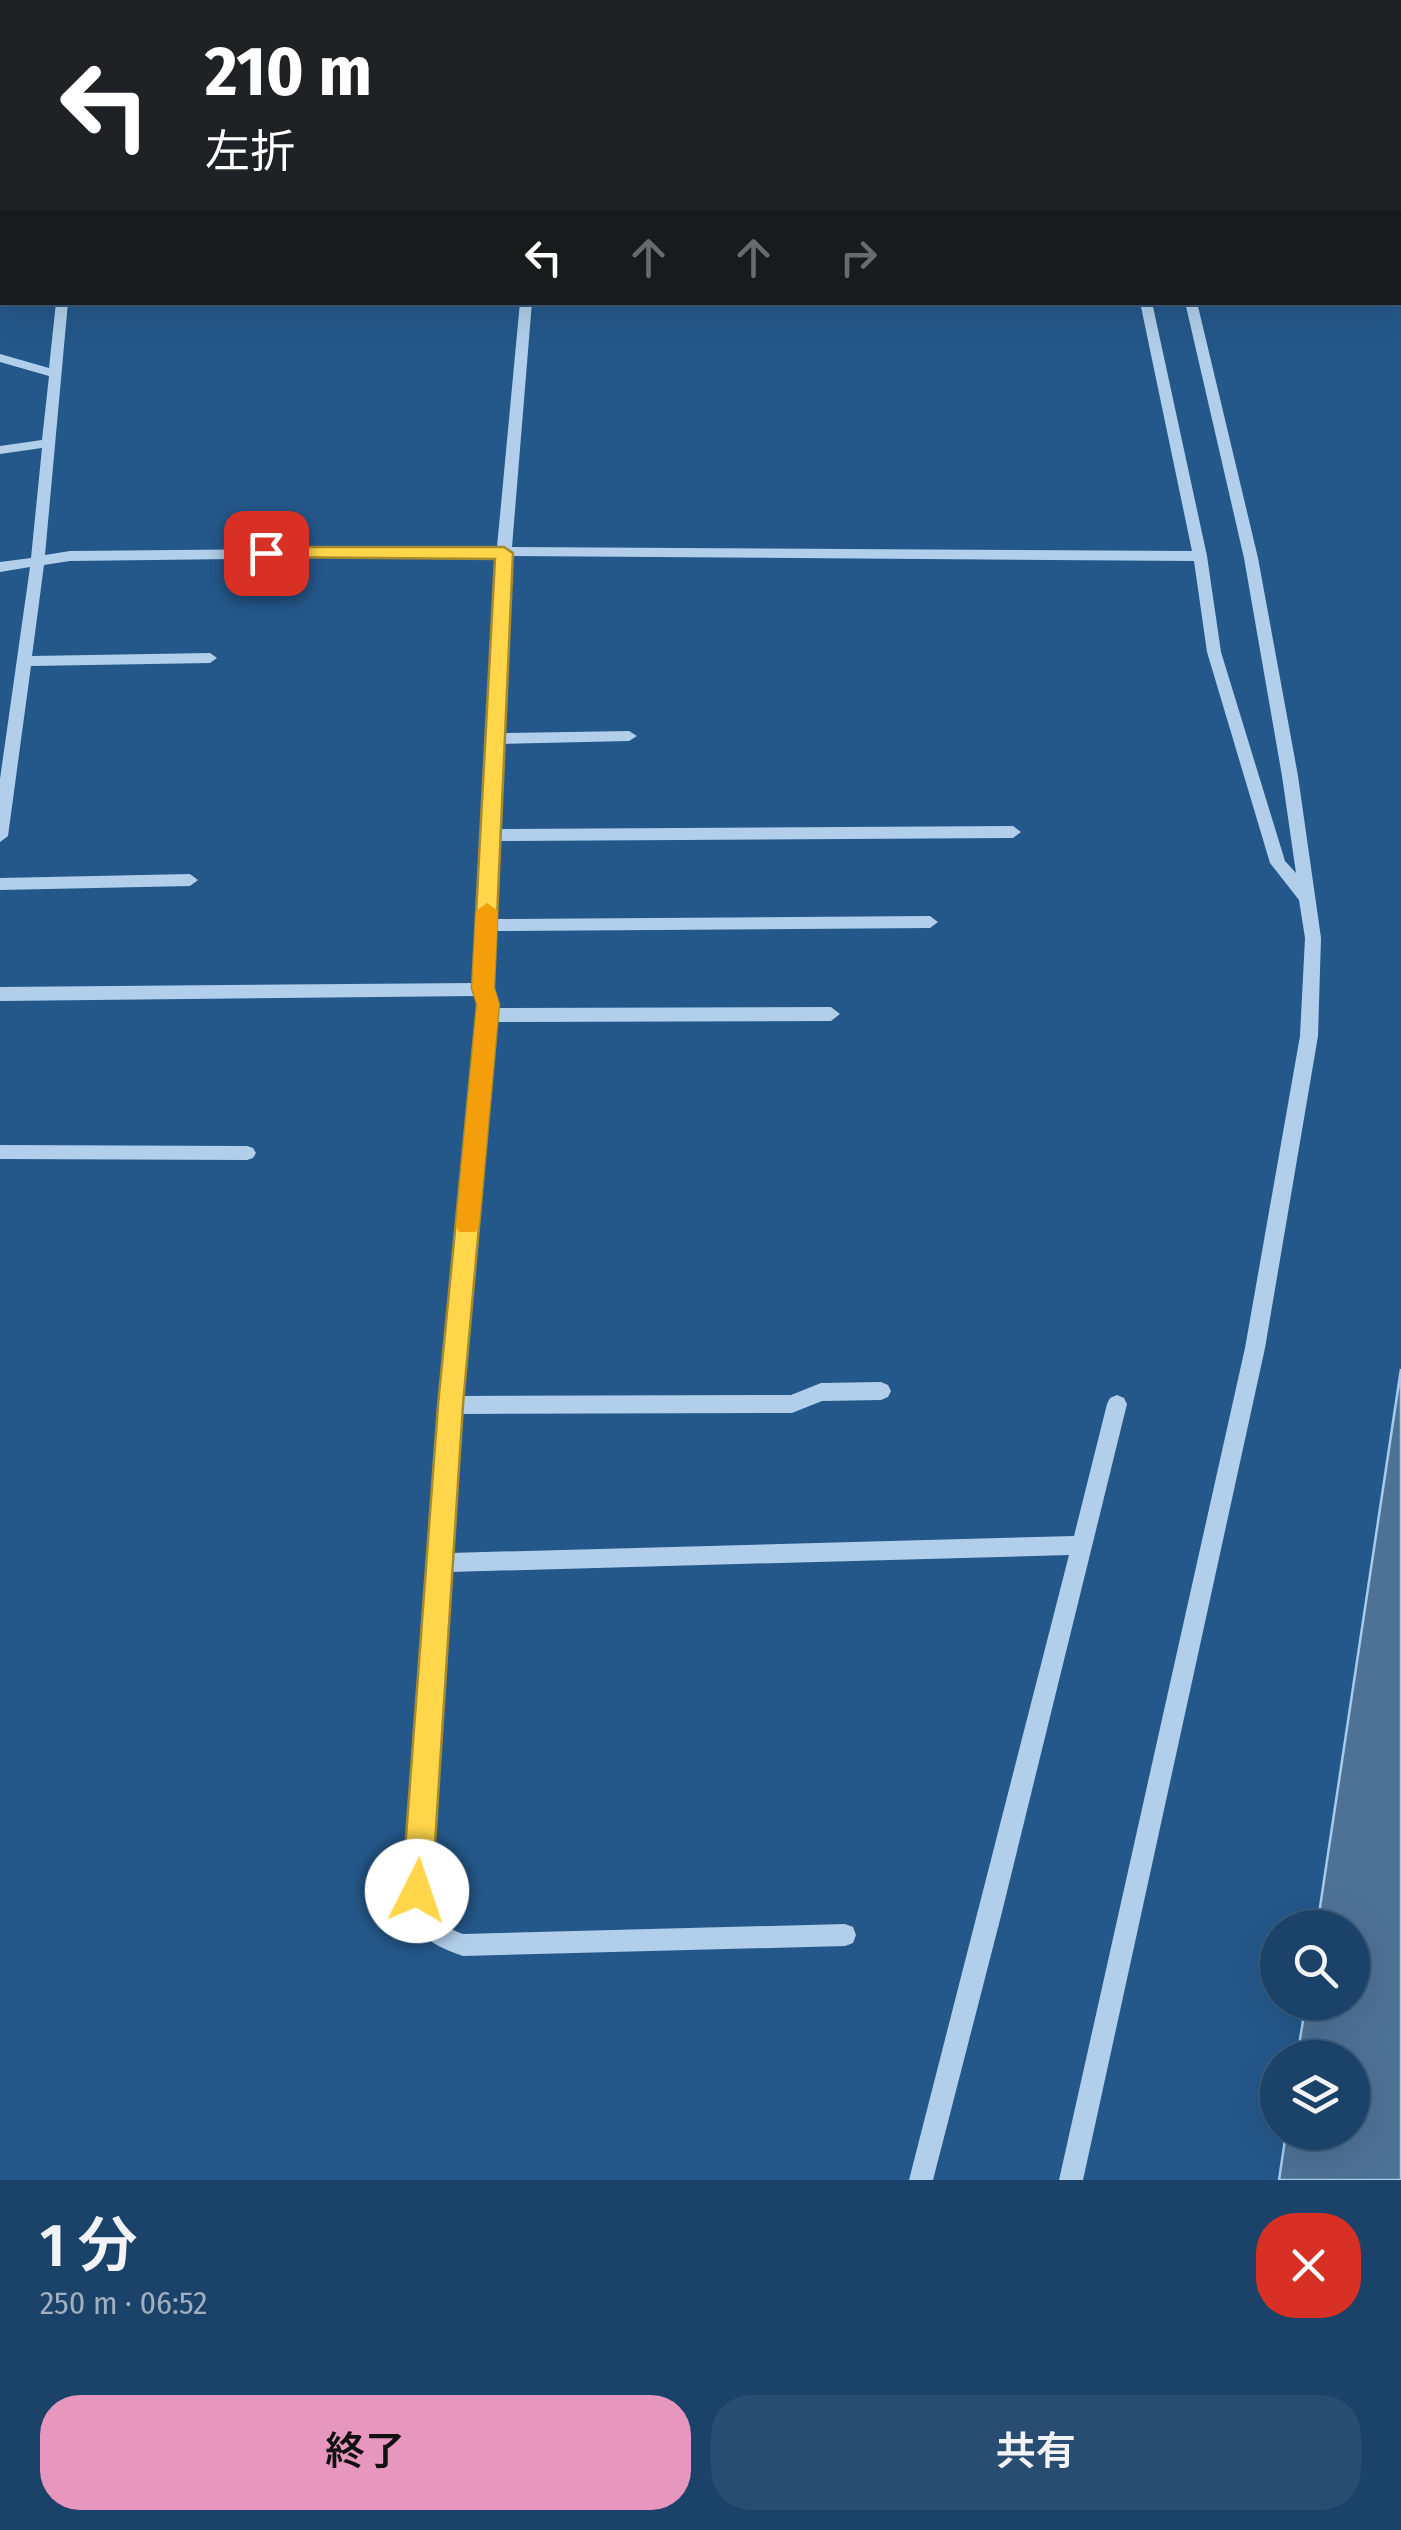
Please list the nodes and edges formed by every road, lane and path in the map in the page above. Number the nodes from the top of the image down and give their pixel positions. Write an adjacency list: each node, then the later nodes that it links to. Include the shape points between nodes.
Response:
1 (62, 305): 6 (street)
2 (526, 305): 9 (street)
3 (1147, 305): 10 (street)
4 (1192, 305): 22 (street, via 1250,558)
5 (0, 358): 6 (street)
6 (55, 374): 7 (street)
7 (50, 442): 8 (street); 11 (street)
8 (0, 450)
9 (504, 553): 10 (street); 11 (street); 16 (street)
10 (1200, 556): 22 (street, via 1214,652 1278,863)
11 (38, 559): 12 (street); 14 (street)
12 (0, 567)
13 (210, 658): 14 (street)
14 (24, 661): 19 (street)
15 (630, 736): 16 (street)
16 (495, 740): 18 (street)
17 (1012, 832): 18 (street)
18 (491, 835): 24 (street)
19 (0, 836)
20 (190, 880): 21 (street)
21 (0, 884)
22 (1308, 899): 38 (street, via 1314,938 1309,1036 1292,1150 1251,1367)
23 (930, 922): 24 (street)
24 (486, 925): 25 (street)
25 (483, 988): 26 (street); 28 (street)
26 (0, 994)
27 (831, 1014): 28 (street)
28 (487, 1015): 33 (street)
29 (0, 1152): 30 (street)
30 (247, 1153)
31 (880, 1391): 33 (street, via 821,1392 792,1404)
32 (1117, 1404): 34 (street)
33 (450, 1405): 35 (street)
34 (1081, 1545): 35 (street); 37 (street)
35 (441, 1563): 36 (street, via 417,1891 422,1916 438,1938 463,1945)
36 (845, 1934)
37 (920, 2180)
38 (1072, 2180)

